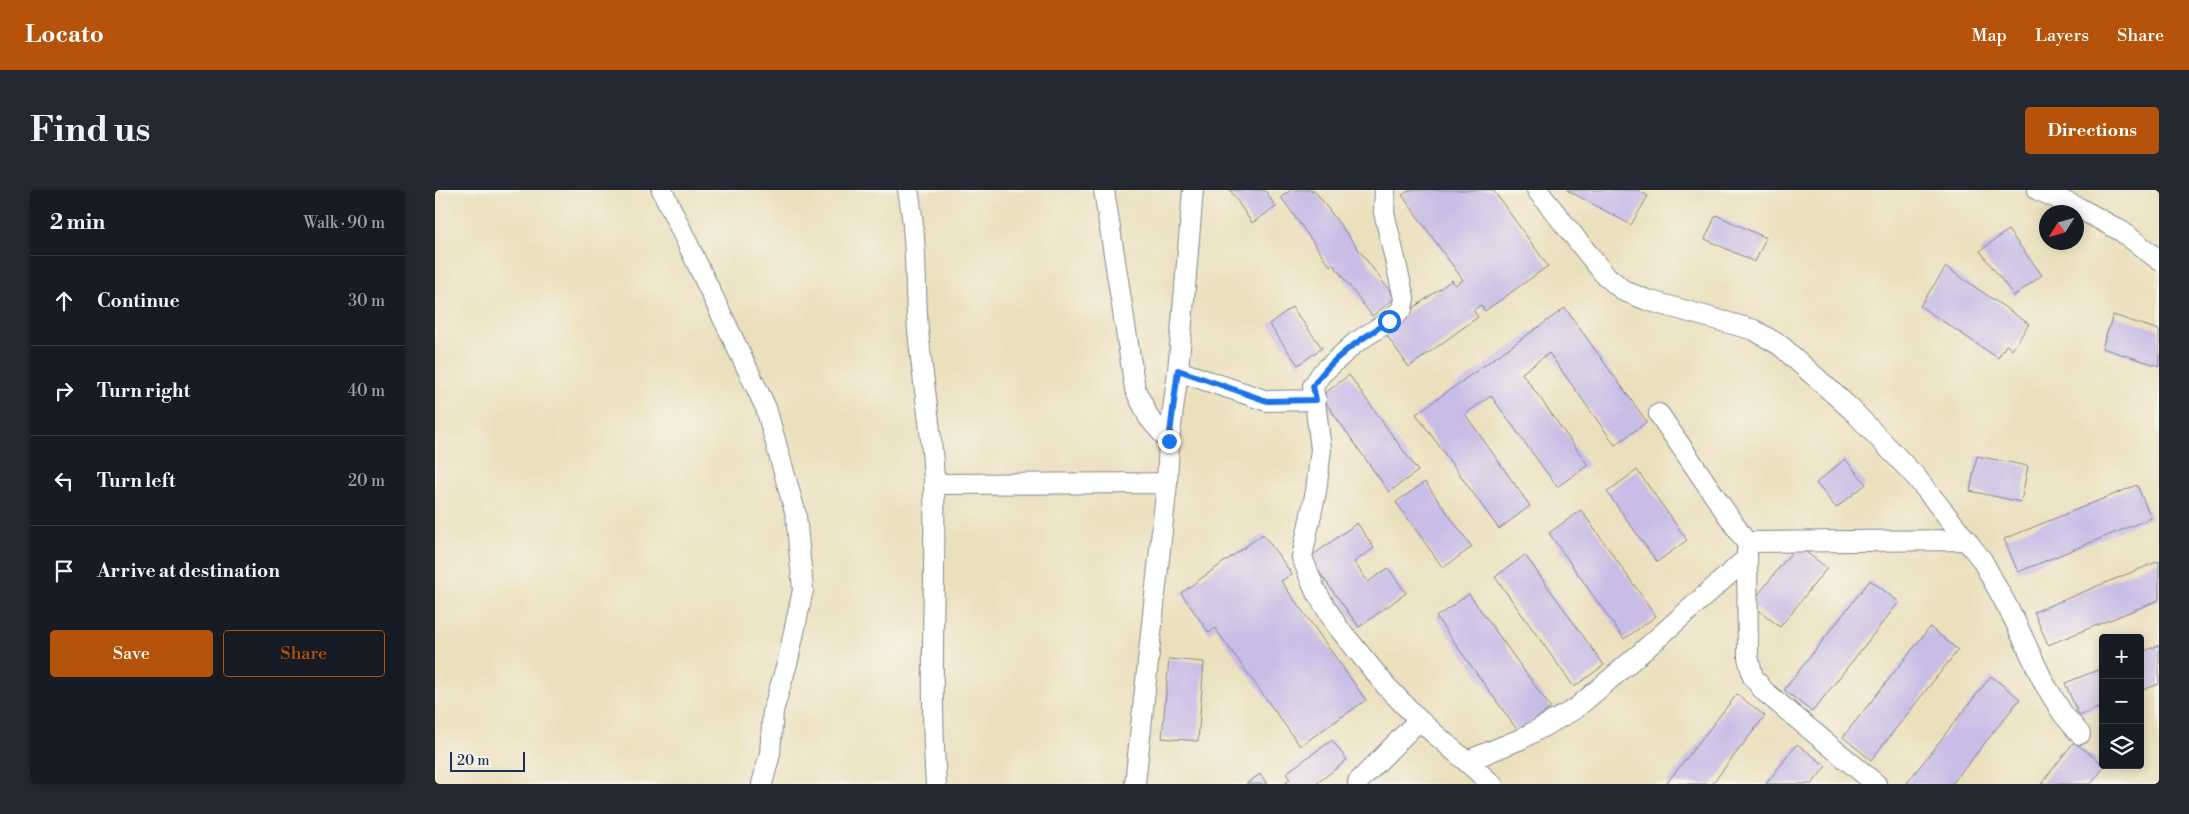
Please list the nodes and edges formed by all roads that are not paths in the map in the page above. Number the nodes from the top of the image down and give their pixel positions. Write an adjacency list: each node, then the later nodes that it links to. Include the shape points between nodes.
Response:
1 (662, 190): 21 (street, via 766,408 795,515 803,590 773,711 770,754)
2 (908, 190): 14 (street, via 915,242 917,316 932,429)
3 (1104, 190): 12 (street, via 1135,389 1149,418)
4 (1193, 190): 9 (street)
5 (1385, 190): 10 (street, via 1384,212 1404,298 1402,309 1355,343 1321,374 1313,386)
6 (1537, 190): 15 (street, via 1605,275 1624,291 1754,330 1781,346 1865,424 1916,477)
7 (2038, 190): 8 (street, via 2121,231)
8 (2159, 260)
9 (1178, 370): 10 (street, via 1267,401); 12 (street)
10 (1316, 400): 17 (street, via 1321,448 1302,558 1315,590 1337,626)
11 (1659, 414): 16 (street)
12 (1169, 441): 13 (street)
13 (1167, 483): 14 (street); 23 (street)
14 (934, 484): 22 (street, via 932,727)
15 (1967, 540): 16 (street); 18 (street, via 1995,582 2044,683 2063,714)
16 (1747, 550): 19 (street, via 1643,652 1575,709 1521,739); 25 (street, via 1748,657 1753,677 1764,691)
17 (1419, 720): 19 (street); 20 (street)
18 (2081, 734)
19 (1467, 761): 24 (street)
20 (1358, 782)
21 (763, 784)
22 (936, 784)
23 (1135, 784)
24 (1492, 784)
25 (1876, 784)

